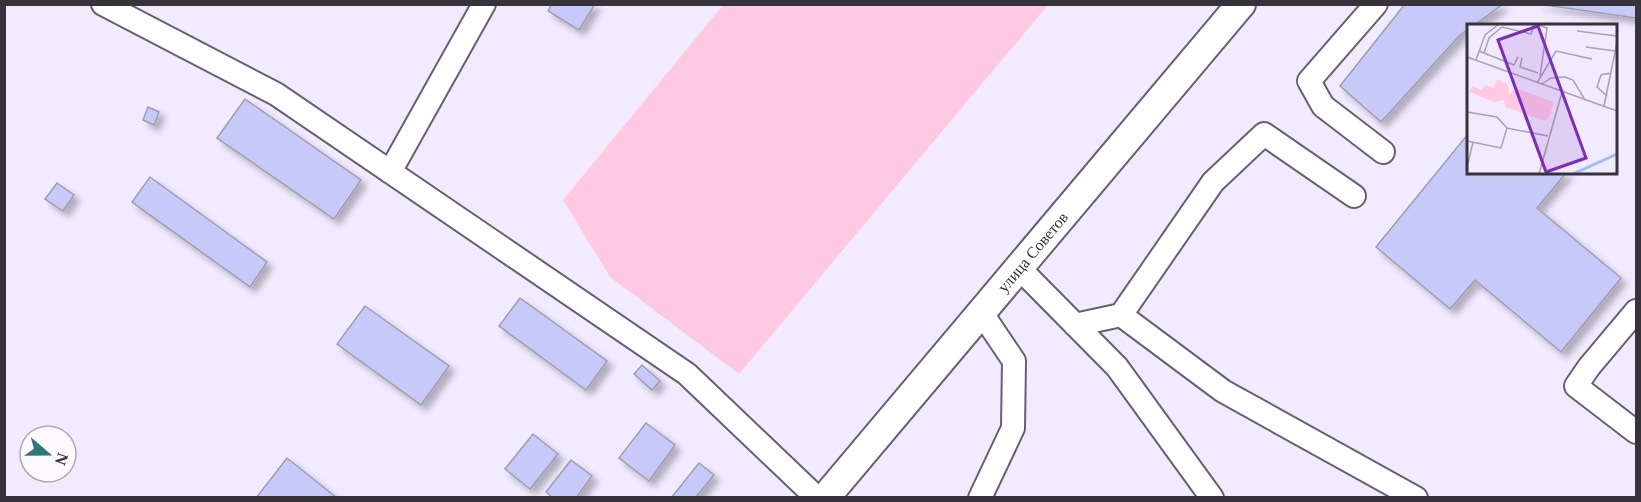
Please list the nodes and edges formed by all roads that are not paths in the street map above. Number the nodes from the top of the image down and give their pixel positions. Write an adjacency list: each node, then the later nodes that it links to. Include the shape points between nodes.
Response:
1 (103, 4): 6 (street, via 276,94)
2 (484, 4): 6 (street)
3 (1241, 4): 8 (main road, улица Советов)
4 (1376, 4): 5 (street, via 1309,81 1323,106)
5 (1383, 152)
6 (390, 172): 14 (street, via 687,374)
7 (1354, 196): 11 (street, via 1264,134 1213,182)
8 (1018, 267): 10 (main road, улица Советов); 12 (street)
9 (1636, 311): 13 (street, via 1576,386)
10 (981, 312): 15 (main road, улица Советов); 16 (street, via 1014,361 1013,428)
11 (1120, 315): 12 (street); 18 (street, via 1223,391)
12 (1075, 325): 17 (street, via 1117,367)
13 (1636, 432)
14 (817, 498)
15 (825, 498)
16 (980, 498)
17 (1212, 498)
18 (1416, 498)

